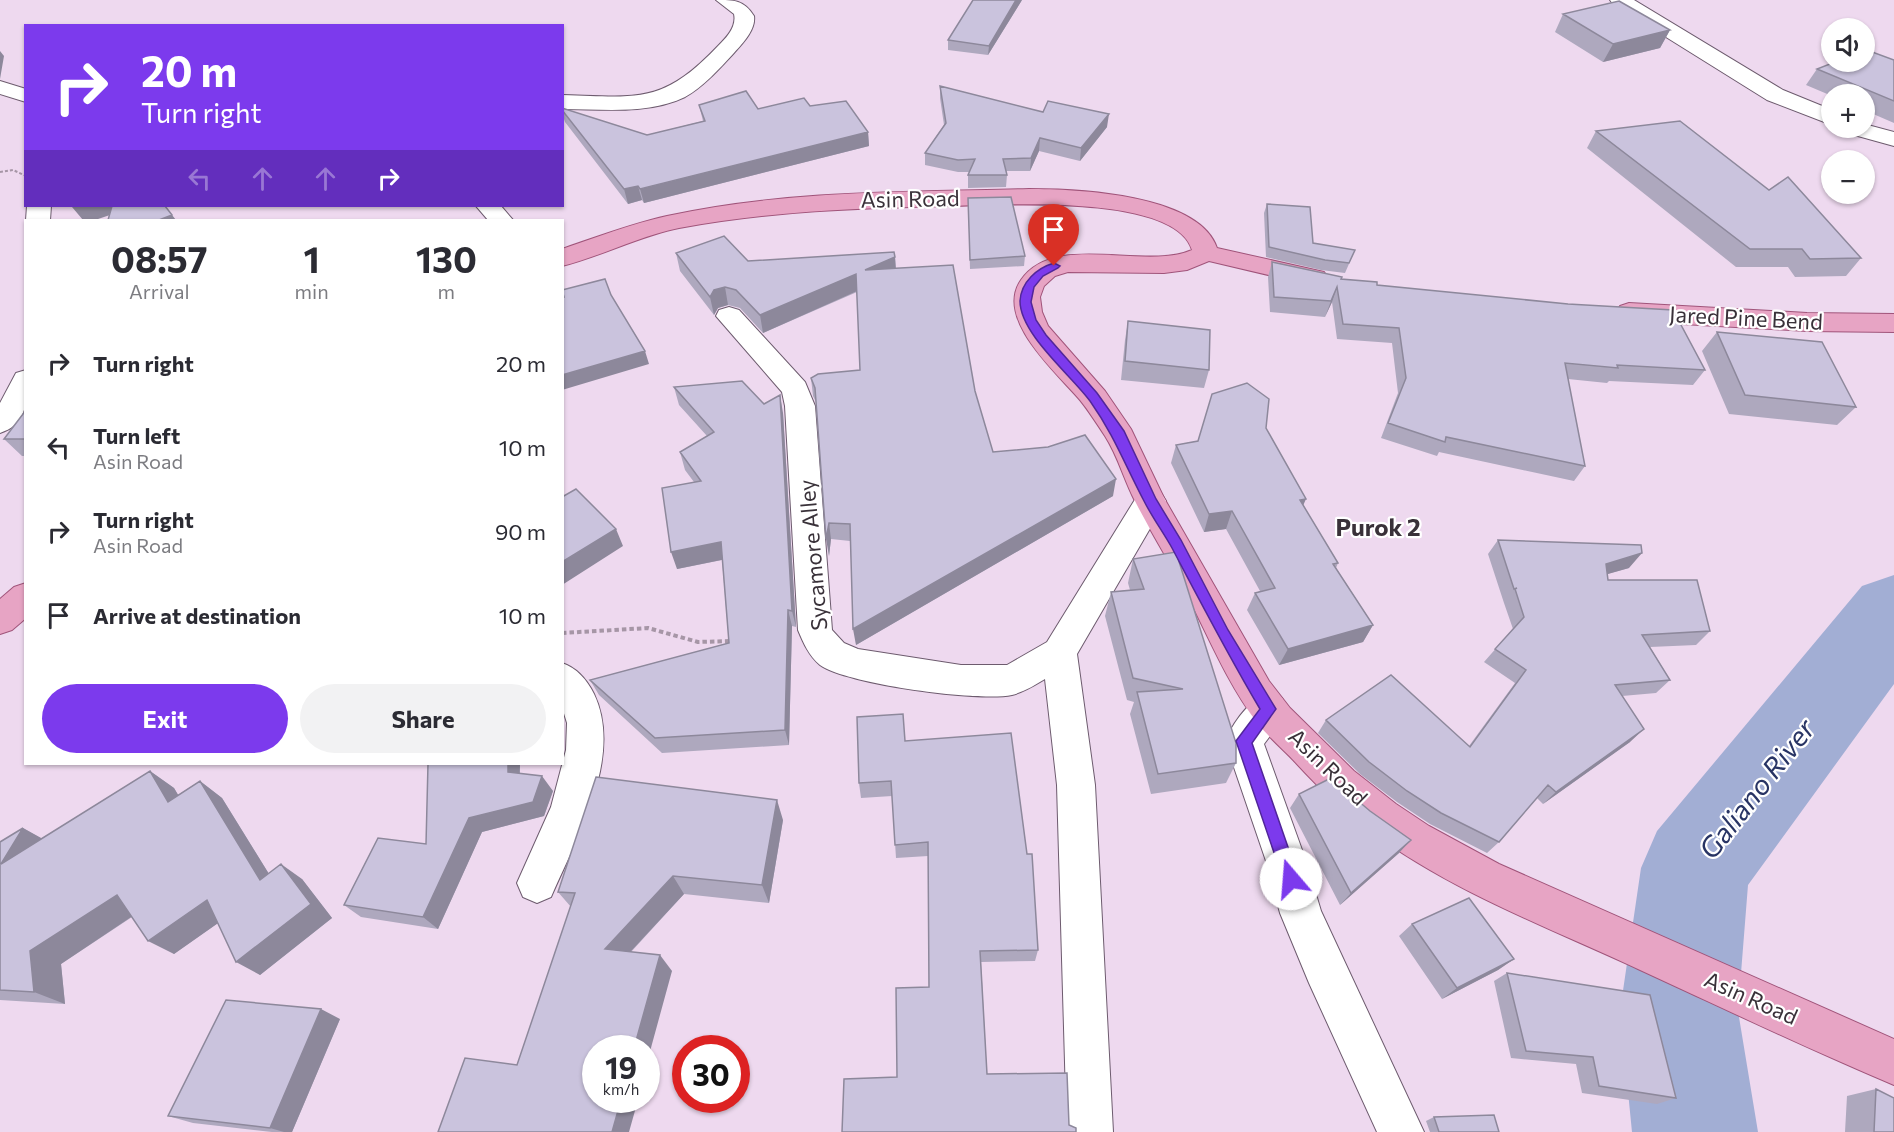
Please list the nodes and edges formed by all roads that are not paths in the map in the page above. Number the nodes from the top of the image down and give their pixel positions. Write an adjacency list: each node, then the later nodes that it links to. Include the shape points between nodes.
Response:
1 (726, 0): 6 (street, via 745,17 743,29 696,79 678,92 622,103)
2 (1620, 0): 8 (street, via 1775,94)
3 (0, 87): 4 (street)
4 (24, 95)
5 (24, 101): 7 (street)
6 (564, 102)
7 (0, 107)
8 (1821, 113)
9 (1875, 134): 10 (street)
10 (1894, 139)
11 (489, 207): 12 (street)
12 (500, 219)
13 (1206, 253): 14 (main road, Asin Road, via 1206,246 1195,232 1161,214 1077,198 1007,197 828,201 721,214 653,227); 15 (main road); 21 (main road, Asin Road, via 1187,263 1166,265 1102,262 1054,266 1039,274 1029,287 1026,302 1030,320 1119,434)
14 (564, 257)
15 (1343, 283)
16 (1606, 311): 18 (main road, Jared Pine Bend)
17 (729, 316): 24 (street, Sycamore Alley, via 795,389 804,442 815,630 832,654 854,664 951,679 1011,680)
18 (1894, 323)
19 (24, 384): 20 (street, via 14,406)
20 (0, 422)
21 (1150, 501): 24 (street, Sycamore Alley); 26 (main road, Asin Road)
22 (24, 599): 23 (main road)
23 (0, 620)
24 (1059, 653): 29 (street, via 1076,782 1082,1019)
25 (564, 680): 27 (street, via 574,687 587,723 584,765)
26 (1269, 709): 28 (main road, Asin Road, via 1351,793 1443,856); 30 (street, via 1244,741 1301,913)
27 (537, 883)
28 (1894, 1062)
29 (1090, 1132)
30 (1401, 1132)

